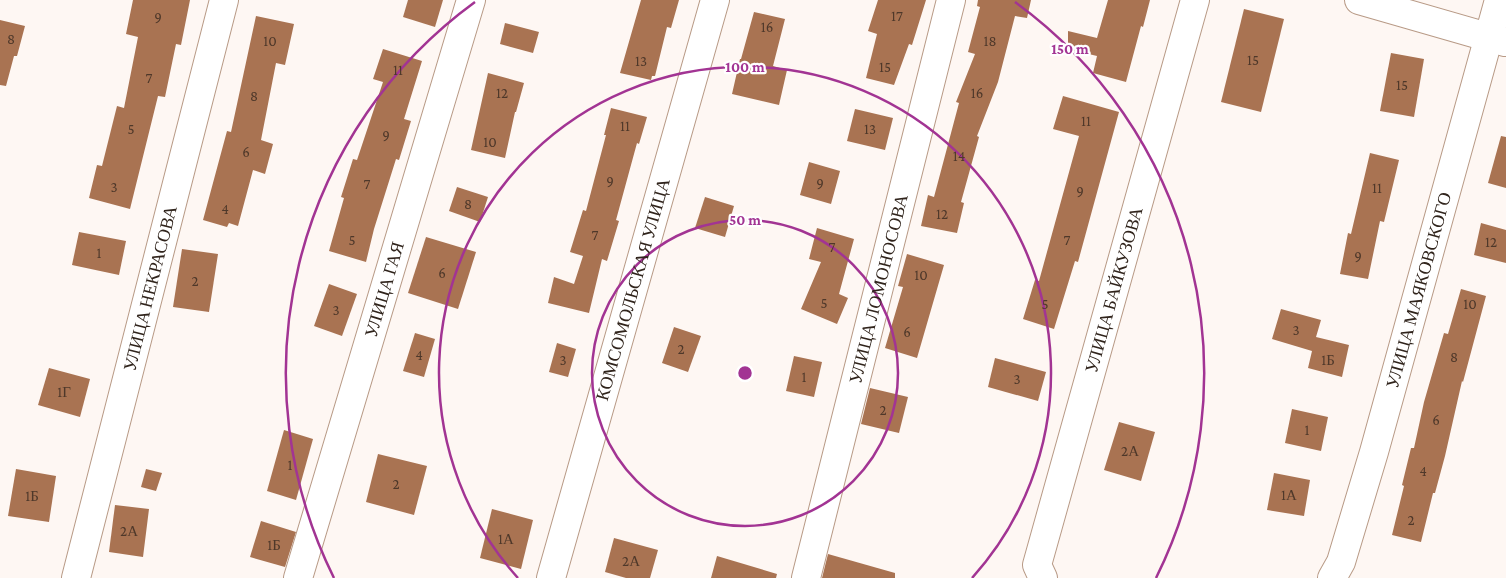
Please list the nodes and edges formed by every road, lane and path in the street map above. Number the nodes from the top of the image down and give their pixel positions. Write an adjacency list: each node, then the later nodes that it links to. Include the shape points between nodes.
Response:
1 (224, 0): 9 (street, УЛИЦА НЕКРАСОВА)
2 (471, 0): 10 (street, УЛИЦА ГАЯ)
3 (715, 0): 11 (street, КОМСОМОЛЬСКАЯ УЛИЦА)
4 (951, 0): 12 (street, УЛИЦА ЛОМОНОСОВА)
5 (1195, 0): 13 (street, УЛИЦА БАЙКУЗОВА, via 1037,565)
6 (1359, 0): 8 (street)
7 (1499, 0): 8 (street, УЛИЦА МАЯКОВСКОГО)
8 (1497, 40): 14 (street, УЛИЦА МАЯКОВСКОГО, via 1341,562)
9 (76, 578)
10 (298, 578)
11 (551, 578)
12 (806, 578)
13 (1044, 578)
14 (1332, 578)

